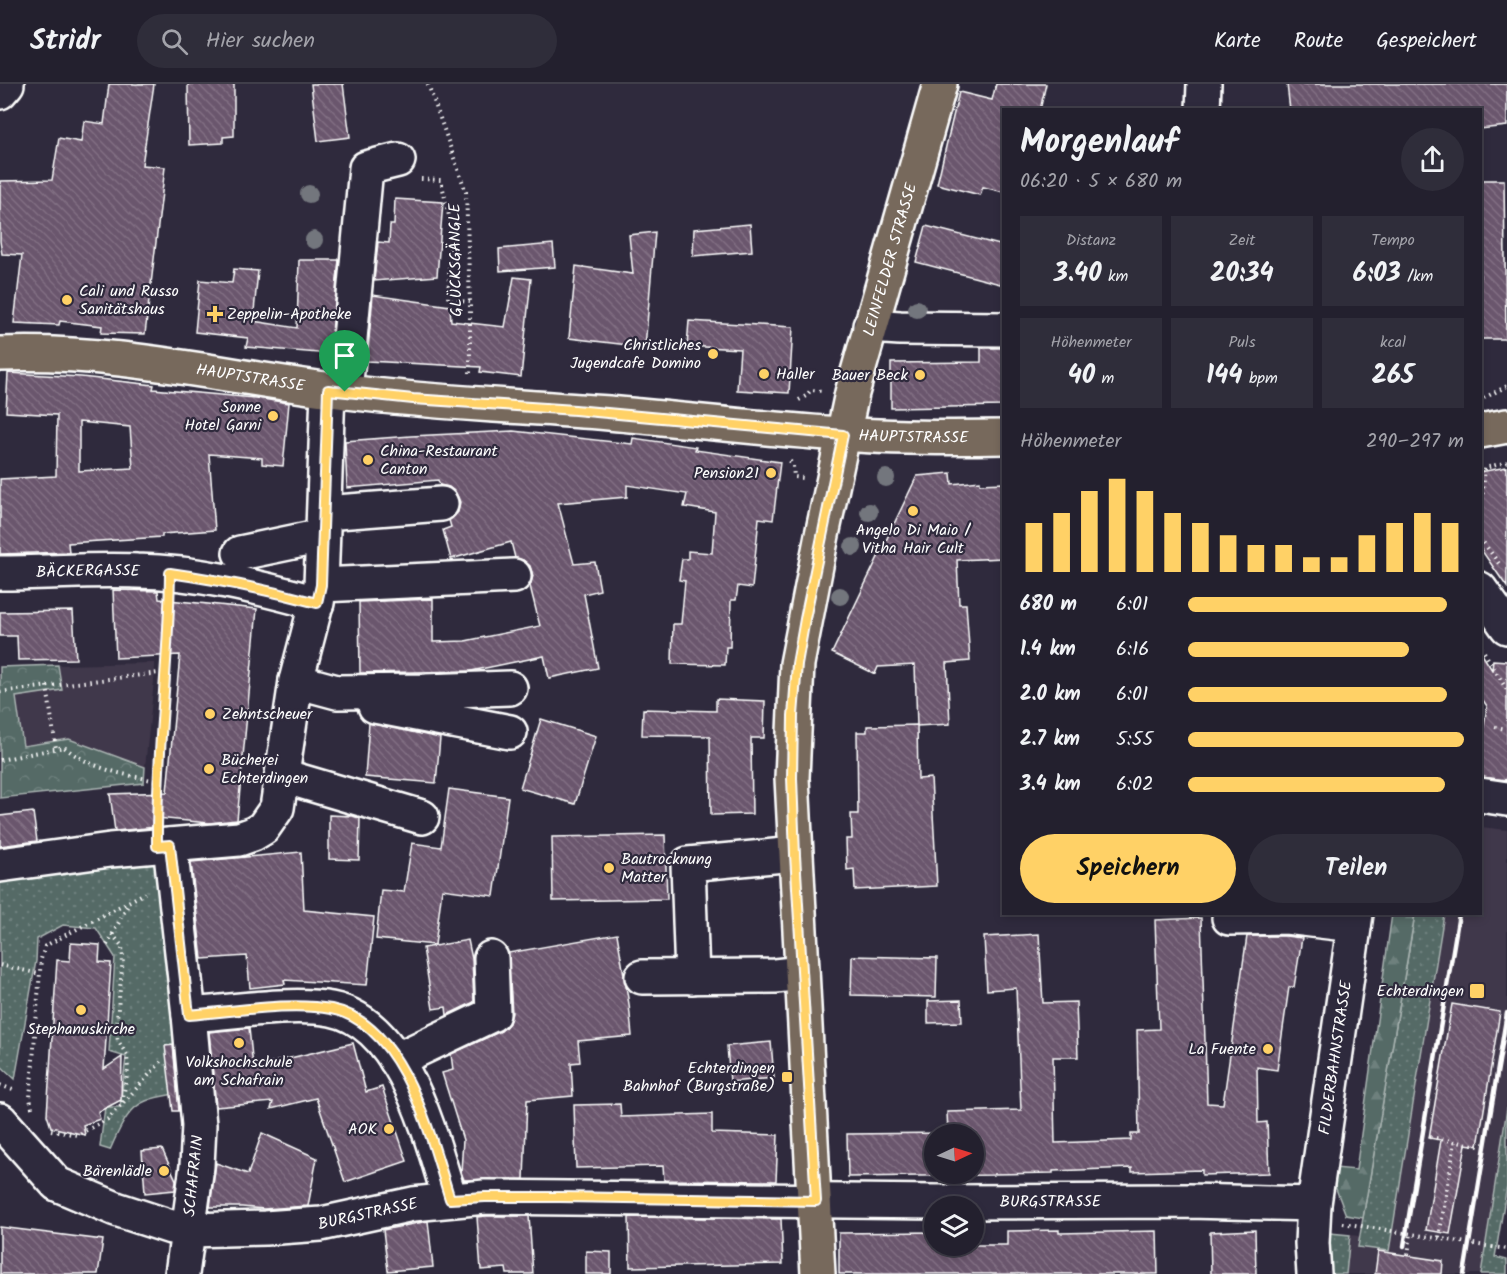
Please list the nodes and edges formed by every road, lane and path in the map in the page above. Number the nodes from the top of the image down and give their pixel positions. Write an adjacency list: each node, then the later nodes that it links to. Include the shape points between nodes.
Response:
1 (7, 84): 5 (street)
2 (428, 84): 8 (path, GLÜCKSGÄNGLE, via 466,192)
3 (940, 84): 9 (main road, LEINFELDER STRASSE)
4 (1204, 84): 6 (street)
5 (0, 92)
6 (1203, 108)
7 (409, 170): 8 (path, via 441,180 451,225 447,300); 14 (street, via 366,168)
8 (470, 302): 12 (path, GLÜCKSGÄNGLE)
9 (870, 326): 10 (street); 18 (main road, LEINFELDER STRASSE)
10 (1002, 330)
11 (0, 354): 14 (main road, HAUPTSTRASSE, via 132,360)
12 (470, 371)
13 (1507, 386): 15 (path)
14 (337, 391): 18 (main road, HAUPTSTRASSE); 23 (street)
15 (1482, 400)
16 (1507, 426): 17 (main road)
17 (1482, 431)
18 (843, 435): 19 (main road, HAUPTSTRASSE); 51 (main road, LEINFELDER STRASSE, via 797,664 792,778)
19 (1002, 437)
20 (1507, 462): 21 (path, via 1485,468)
21 (1482, 502)
22 (441, 504): 23 (street)
23 (323, 525): 25 (street); 30 (street)
24 (1482, 546): 29 (path)
25 (240, 553)
26 (0, 573): 27 (street, BÄCKERGASSE)
27 (170, 573): 30 (street, BÄCKERGASSE); 33 (path)
28 (514, 576): 30 (street, BÄCKERGASSE)
29 (1490, 577): 31 (street)
30 (319, 594): 34 (street)
31 (1507, 627)
32 (1482, 649): 37 (path)
33 (166, 672): 35 (path); 46 (path)
34 (296, 681): 39 (street); 45 (street)
35 (47, 686): 38 (path); 43 (path)
36 (510, 688): 39 (street)
37 (1507, 690)
38 (0, 692)
39 (337, 692): 42 (street, via 369,705)
40 (1495, 727): 41 (path)
41 (1507, 729)
42 (510, 732)
43 (56, 749): 44 (path); 46 (path, via 64,747 95,767)
44 (0, 760)
45 (283, 776): 49 (street); 50 (street, via 277,808 264,828 239,839)
46 (157, 781): 50 (path)
47 (1482, 795): 48 (street)
48 (1507, 799)
49 (422, 817)
50 (163, 845): 52 (street); 53 (street, SCHAFRAIN)
51 (795, 855): 63 (main road, LEINFELDER STRASSE); 64 (street, via 688,864)
52 (0, 865)
53 (174, 882): 54 (path); 66 (street, SCHAFRAIN)
54 (129, 902): 58 (path); 62 (path, via 45,946)
55 (1286, 915): 56 (street); 57 (street)
56 (1229, 918)
57 (1355, 919): 80 (street, FILDERBAHNSTRASSE)
58 (112, 934): 59 (path); 71 (path, via 122,946 123,959 116,1028 118,1041 127,1055)
59 (107, 945)
60 (491, 958): 67 (street, via 493,1014)
61 (0, 964): 62 (path)
62 (40, 974): 72 (path)
63 (802, 974): 64 (street); 79 (main road, LEINFELDER STRASSE)
64 (692, 976): 65 (street)
65 (642, 977)
66 (189, 1015): 67 (street, via 304,1007 333,1010 357,1018 374,1031); 82 (street, SCHAFRAIN, via 199,1146)
67 (396, 1060): 78 (street, via 416,1100)
68 (161, 1062): 71 (path)
69 (0, 1085): 70 (path)
70 (13, 1090)
71 (122, 1103): 74 (path, via 108,1119 77,1135)
72 (32, 1112)
73 (0, 1120): 82 (street, BURGSTRASSE, via 57,1184 116,1209)
74 (47, 1129)
75 (1430, 1137): 76 (path)
76 (1455, 1142): 77 (path); 84 (path)
77 (1479, 1146)
78 (450, 1199): 79 (street, BURGSTRASSE); 82 (street, BURGSTRASSE, via 321,1224)
79 (816, 1201): 80 (street, BURGSTRASSE); 88 (main road, LEINFELDER STRASSE)
80 (1314, 1204): 89 (street, FILDERBAHNSTRASSE)
81 (1361, 1226): 83 (path, bridge)
82 (189, 1230): 87 (street, SCHAFRAIN)
83 (1411, 1233): 84 (path, bridge); 86 (path)
84 (1439, 1237): 85 (path, bridge)
85 (1507, 1249)
86 (1408, 1256)
87 (182, 1274)
88 (818, 1274)
89 (1314, 1274)

